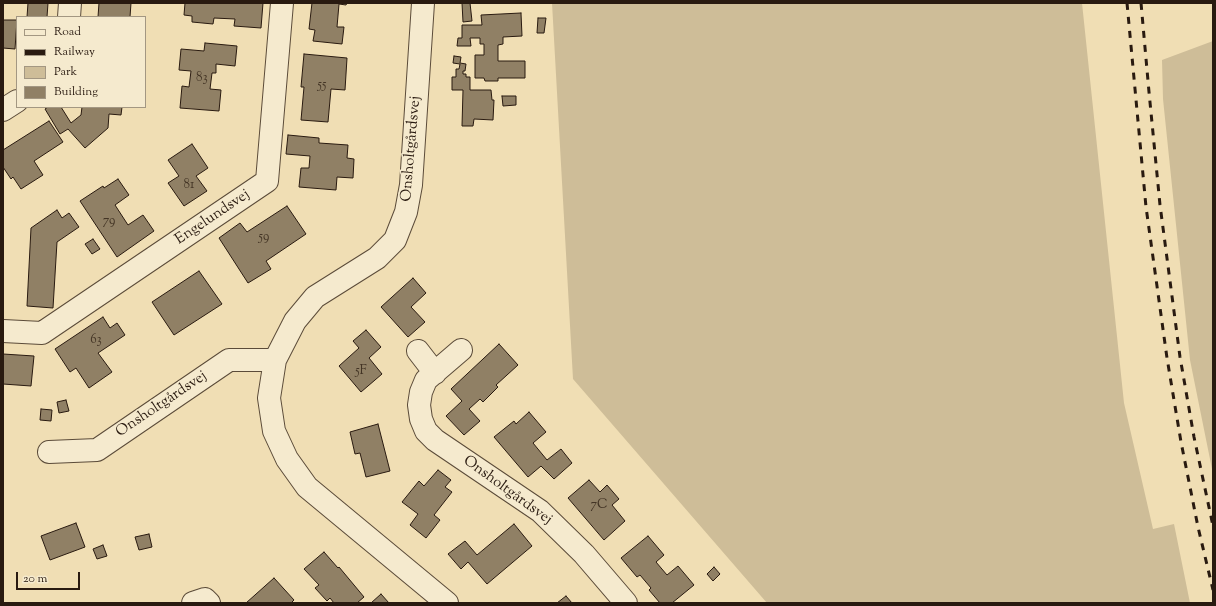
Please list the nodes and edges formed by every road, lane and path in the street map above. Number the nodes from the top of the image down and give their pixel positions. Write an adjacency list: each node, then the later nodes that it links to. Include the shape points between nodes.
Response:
1 (70, 3): 4 (street)
2 (282, 3): 7 (street, Engelundsvej, via 267,182 42,333)
3 (423, 3): 10 (street, Onsholtgårdsvej, via 406,212 394,240 377,258 315,297 295,320)
4 (69, 16)
5 (16, 102): 6 (street)
6 (3, 110)
7 (3, 331)
8 (461, 350): 11 (street, Onsholtgårdsvej)
9 (418, 352): 11 (street)
10 (275, 360): 12 (street, Onsholtgårdsvej, via 229,360 97,450); 15 (street, Onsholtgårdsvej, via 269,398 274,431 287,459 299,476 307,487)
11 (435, 373): 16 (street, Onsholtgårdsvej, via 426,380 421,392 421,419 426,431 435,440 540,511 584,554)
12 (49, 452)
13 (193, 603): 14 (street, via 205,598)
14 (209, 603)
15 (447, 603)
16 (626, 603)

